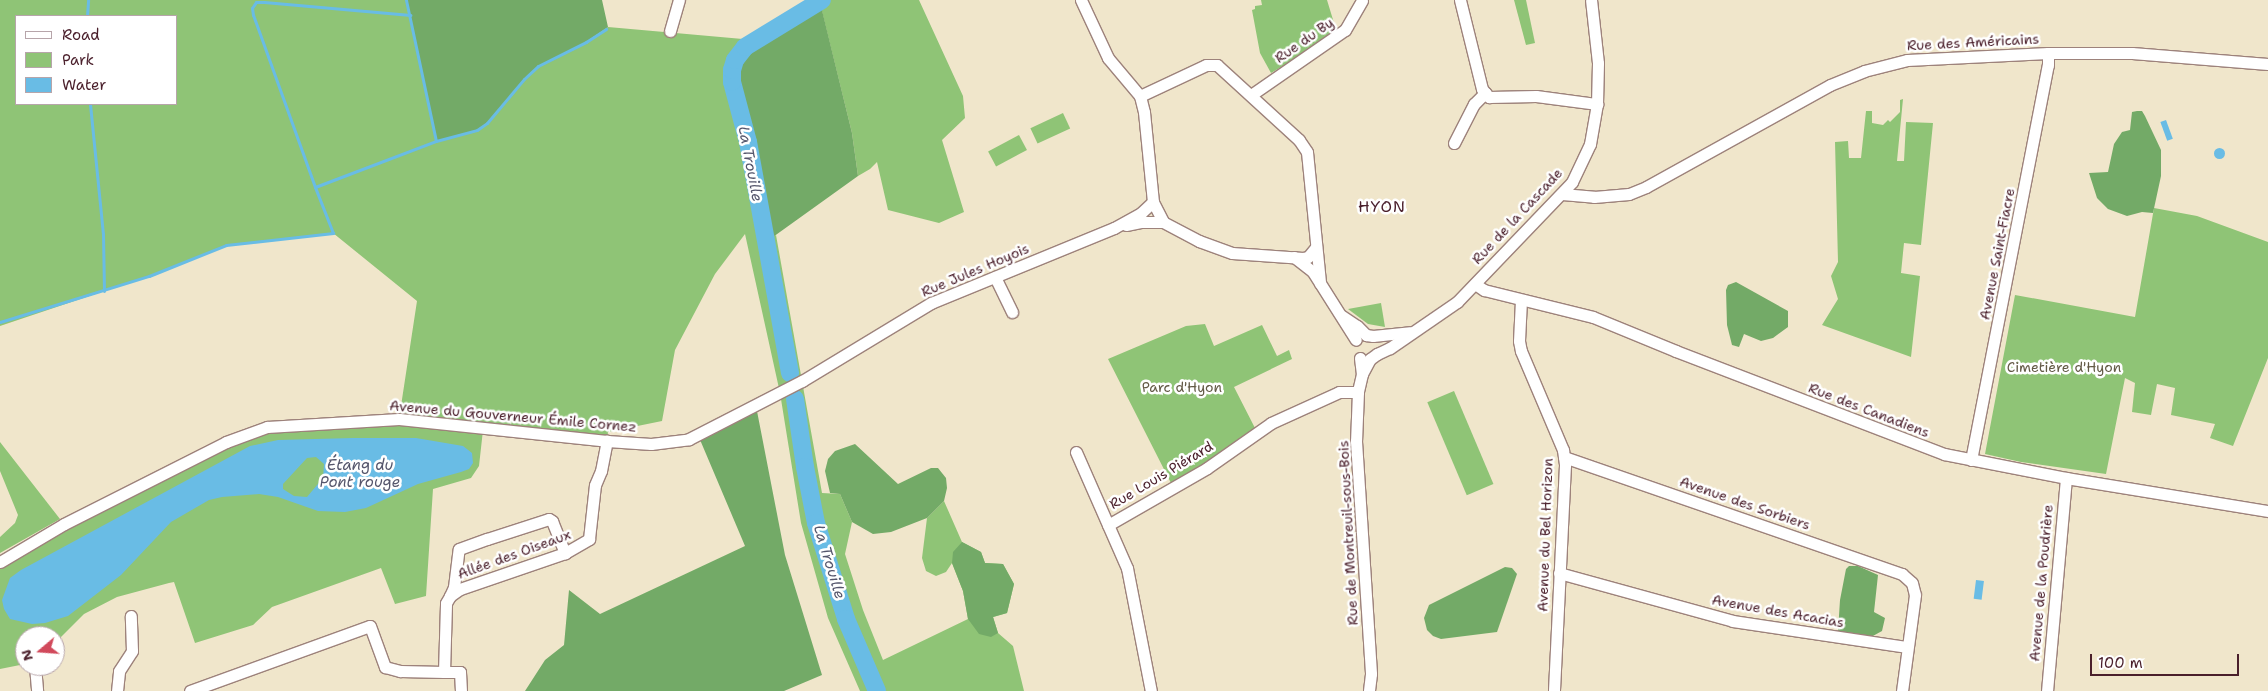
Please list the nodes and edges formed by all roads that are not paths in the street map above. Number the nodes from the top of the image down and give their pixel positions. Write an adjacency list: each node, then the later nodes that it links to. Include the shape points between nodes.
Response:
1 (679, 0): 6 (street)
2 (1081, 0): 11 (street, via 1108,58)
3 (1362, 0): 10 (street, Rue du By, via 1345,30)
4 (1460, 0): 9 (street, via 1474,62)
5 (1591, 0): 12 (street, Rue de la Cascade, via 1598,63)
6 (670, 30)
7 (2048, 53): 8 (street, Rue des Américains, via 2132,53); 14 (street, Rue des Américains, via 1928,58 1873,68 1830,86 1636,191 1605,197); 33 (street, Avenue Saint-Fiacre)
8 (2268, 64)
9 (1485, 93): 12 (street, via 1489,97 1536,96); 13 (street, via 1474,104)
10 (1251, 95): 11 (street, via 1223,69 1217,65 1206,65); 18 (street, via 1299,140 1307,152)
11 (1140, 96): 15 (street)
12 (1596, 104): 14 (street, Rue de la Cascade, via 1590,144 1579,169)
13 (1453, 142)
14 (1562, 194): 22 (street, Rue de la Cascade, via 1529,224)
15 (1153, 202): 16 (street); 17 (street, Rue Jules Hoyois)
16 (1163, 222): 17 (street, Rue Jules Hoyois, via 1142,222); 19 (street, via 1199,241 1232,253)
17 (1114, 228): 20 (street, Rue Jules Hoyois)
18 (1316, 247): 19 (street, via 1308,256); 21 (street)
19 (1298, 257): 21 (street)
20 (995, 277): 24 (street); 28 (street, Rue Jules Hoyois, via 931,303)
21 (1320, 283): 26 (street, via 1341,315 1357,326)
22 (1475, 284): 23 (street, Rue des Canadiens, via 1484,290); 25 (street, Rue de la Cascade, via 1457,302)
23 (1521, 300): 32 (street, Avenue du Bel Horizon, via 1521,351); 33 (street, Rue des Canadiens, via 1593,317 1922,447)
24 (1012, 312)
25 (1410, 332): 26 (street); 27 (street, Rue de la Cascade, via 1390,348)
26 (1365, 337): 27 (street, via 1379,346); 27 (street, via 1354,349)
27 (1369, 357): 29 (street, Rue de Montreuil-sous-Bois)
28 (802, 381): 30 (street, Avenue du Gouverneur Émile Cornez, via 689,439 651,444)
29 (1358, 392): 36 (street, Rue Louis Piérard, via 1339,392 1271,423 1207,468); 50 (street, Rue de Montreuil-sous-Bois, via 1356,441)
30 (607, 441): 37 (street, Allée des Oiseaux, via 595,484 589,539); 38 (street, Avenue du Gouverneur Émile Cornez, via 399,419 267,427 226,442 64,524)
31 (1076, 452): 36 (street)
32 (1564, 457): 39 (street, Avenue du Bel Horizon); 42 (street, Avenue des Sorbiers, via 1902,574 1912,583 1916,595)
33 (1971, 460): 34 (street, Rue des Canadiens)
34 (2066, 478): 35 (street, Rue des Canadiens); 53 (street, Avenue de la Poudrière)
35 (2268, 511)
36 (1108, 525): 49 (street, Rue Louis Piérard, via 1127,568)
37 (565, 553): 40 (street, Allée des Oiseaux); 40 (street, via 549,519 459,549)
38 (0, 562)
39 (1559, 573): 42 (street, Avenue des Acacias, via 1733,621); 51 (street, Avenue du Bel Horizon)
40 (450, 596): 43 (street, Allée des Oiseaux, via 446,603)
41 (131, 616): 46 (street, via 132,651 119,671)
42 (1907, 647): 52 (street)
43 (444, 672): 47 (street, via 386,667 370,626); 48 (street, via 460,672)
44 (36, 676): 45 (street)
45 (37, 691)
46 (117, 691)
47 (190, 691)
48 (461, 691)
49 (1151, 691)
50 (1370, 691)
51 (1554, 691)
52 (1902, 691)
53 (2047, 691)

